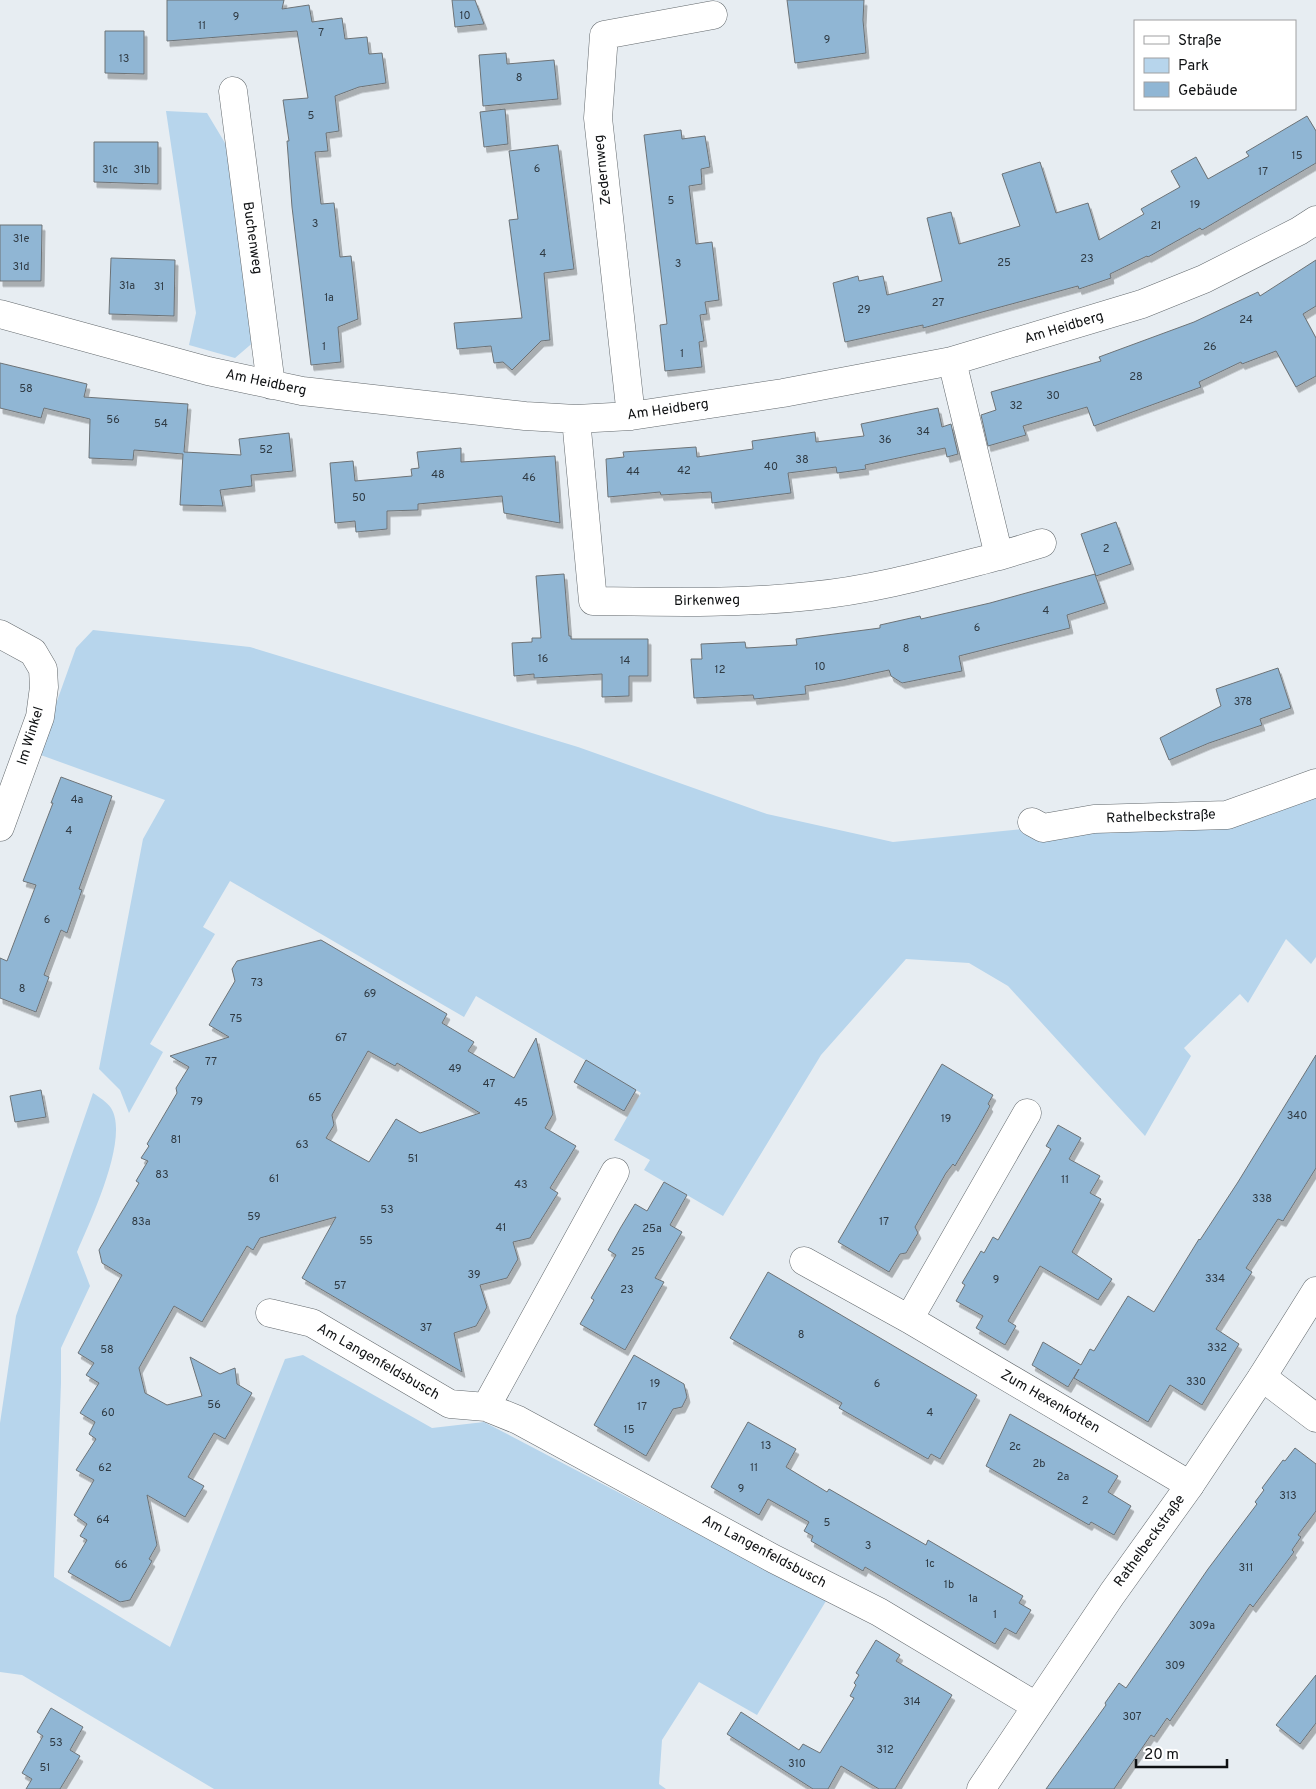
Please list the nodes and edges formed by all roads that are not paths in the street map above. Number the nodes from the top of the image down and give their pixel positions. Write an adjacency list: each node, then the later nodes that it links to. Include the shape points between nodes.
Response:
1 (713, 15): 7 (street, Zedernweg, via 604,35 598,118)
2 (233, 91): 6 (street, Buchenweg)
3 (1316, 220): 5 (street, Am Heidberg, via 1204,279 1142,304)
4 (0, 314): 6 (street, Am Heidberg, via 208,371)
5 (952, 362): 7 (street, Am Heidberg, via 783,393); 10 (street)
6 (272, 385): 8 (street, Am Heidberg, via 322,394)
7 (631, 416): 8 (street, Am Heidberg)
8 (576, 420): 10 (street, Birkenweg, via 593,601 710,603 811,596 907,580)
9 (1042, 543): 10 (street, Birkenweg)
10 (1000, 556)
11 (0, 634): 14 (street, Im Winkel, via 33,652 43,669 44,688 40,717)
12 (1316, 783): 13 (street, Rathelbeckstraße, via 1226,815 1094,819 1043,828)
13 (1032, 822)
14 (0, 827)
15 (1027, 1113): 20 (street)
16 (615, 1172): 22 (street)
17 (804, 1261): 20 (street, Zum Hexenkotten)
18 (1316, 1291): 21 (street, Rathelbeckstraße)
19 (270, 1313): 22 (street, Am Langenfeldsbusch, via 312,1323 450,1404)
20 (909, 1319): 24 (street, Zum Hexenkotten)
21 (1262, 1377): 23 (street); 24 (street, Rathelbeckstraße)
22 (486, 1407): 25 (street, Am Langenfeldsbusch, via 518,1420 879,1612)
23 (1316, 1418)
24 (1190, 1485): 25 (street, Rathelbeckstraße)
25 (1036, 1706): 26 (street, Rathelbeckstraße)
26 (981, 1789)

